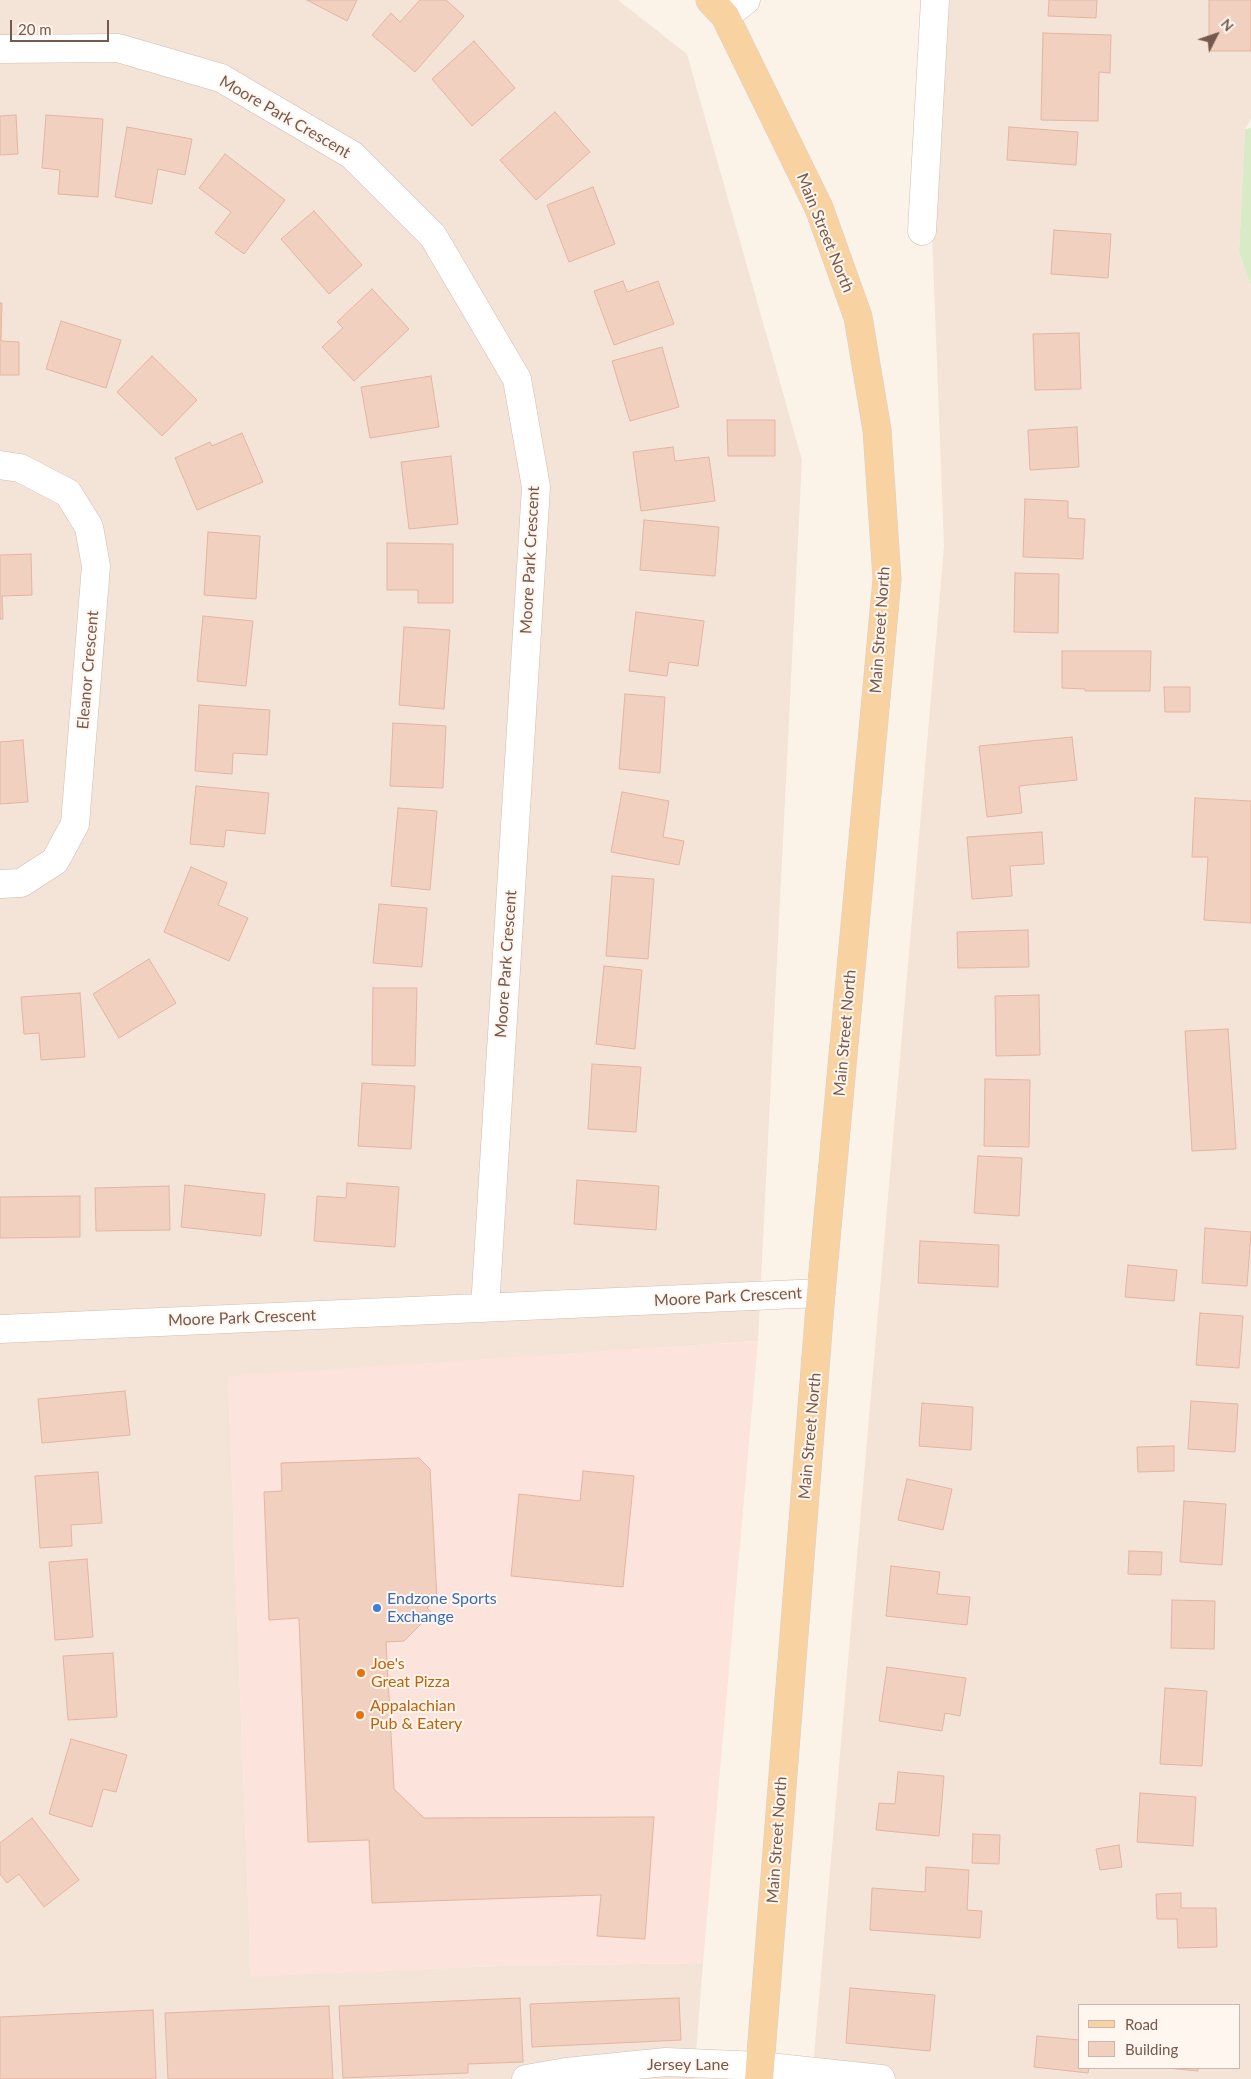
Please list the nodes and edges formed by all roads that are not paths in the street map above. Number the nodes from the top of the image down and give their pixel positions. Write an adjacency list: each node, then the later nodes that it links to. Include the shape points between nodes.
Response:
1 (935, 0): 4 (street)
2 (727, 5): 7 (main road, Main Street North, via 819,208 858,317 877,430 886,579)
3 (0, 49): 8 (street, Moore Park Crescent, via 118,48 221,78 352,155 433,236 517,379 536,487)
4 (922, 231)
5 (0, 465): 6 (street, Eleanor Crescent, via 20,468 68,494 89,527 96,566 75,824 55,861 21,883)
6 (0, 884)
7 (821, 1293): 8 (street, Moore Park Crescent); 10 (main road, Main Street North)
8 (485, 1308): 9 (street, Moore Park Crescent)
9 (0, 1329)
10 (760, 2072): 11 (street, Jersey Lane, via 666,2062); 13 (street, Jersey Lane)
11 (566, 2076): 12 (street, Jersey Lane)
12 (526, 2079)
13 (881, 2079)

